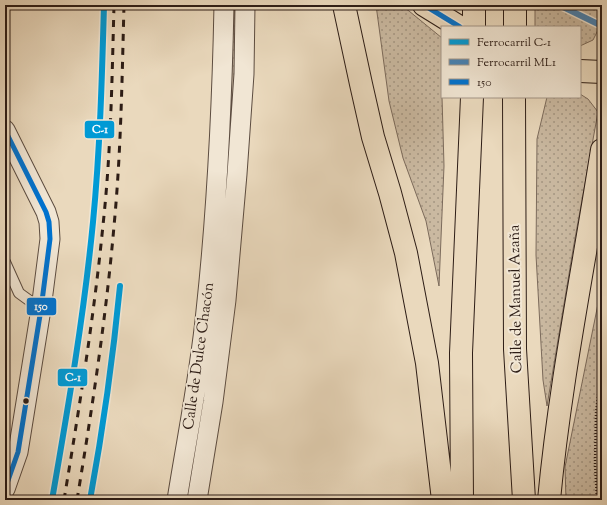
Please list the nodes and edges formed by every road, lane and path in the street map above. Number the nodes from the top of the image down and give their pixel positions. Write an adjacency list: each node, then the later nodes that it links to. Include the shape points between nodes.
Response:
1 (224, 5): 19 (street, Calle de Dulce Chacón)
2 (246, 5): 20 (street, Calle de Dulce Chacón)
3 (344, 5): 23 (main road, via 373,137 406,253)
4 (424, 5): 8 (main road)
5 (439, 5): 9 (main road)
6 (474, 5): 10 (main road)
7 (515, 5): 11 (main road)
8 (462, 26)
9 (463, 26)
10 (464, 26)
11 (515, 26)
12 (581, 71): 13 (main road)
13 (602, 72)
14 (472, 98): 33 (main road, via 461,353)
15 (514, 104): 34 (main road, Calle de Manuel Azaña, via 515,349)
16 (5, 130): 22 (street, via 49,222 50,239)
17 (602, 150): 18 (main road)
18 (600, 167): 35 (main road, via 562,388)
19 (214, 211): 20 (street); 29 (street, Calle de Dulce Chacón, via 206,312)
20 (234, 213): 30 (street, Calle de Dulce Chacón, via 213,402)
21 (5, 262): 22 (lane, via 20,293)
22 (41, 309): 26 (street)
23 (417, 314): 31 (main road, via 417,365); 32 (main road, via 427,362)
24 (602, 361): 25 (path)
25 (602, 369): 36 (path, via 596,413)
26 (23, 414): 27 (street, via 12,438); 28 (street, via 18,452)
27 (5, 443)
28 (5, 489)
29 (177, 500)
30 (197, 500)
31 (429, 500)
32 (443, 500)
33 (462, 500)
34 (524, 500)
35 (549, 500)
36 (596, 500)

